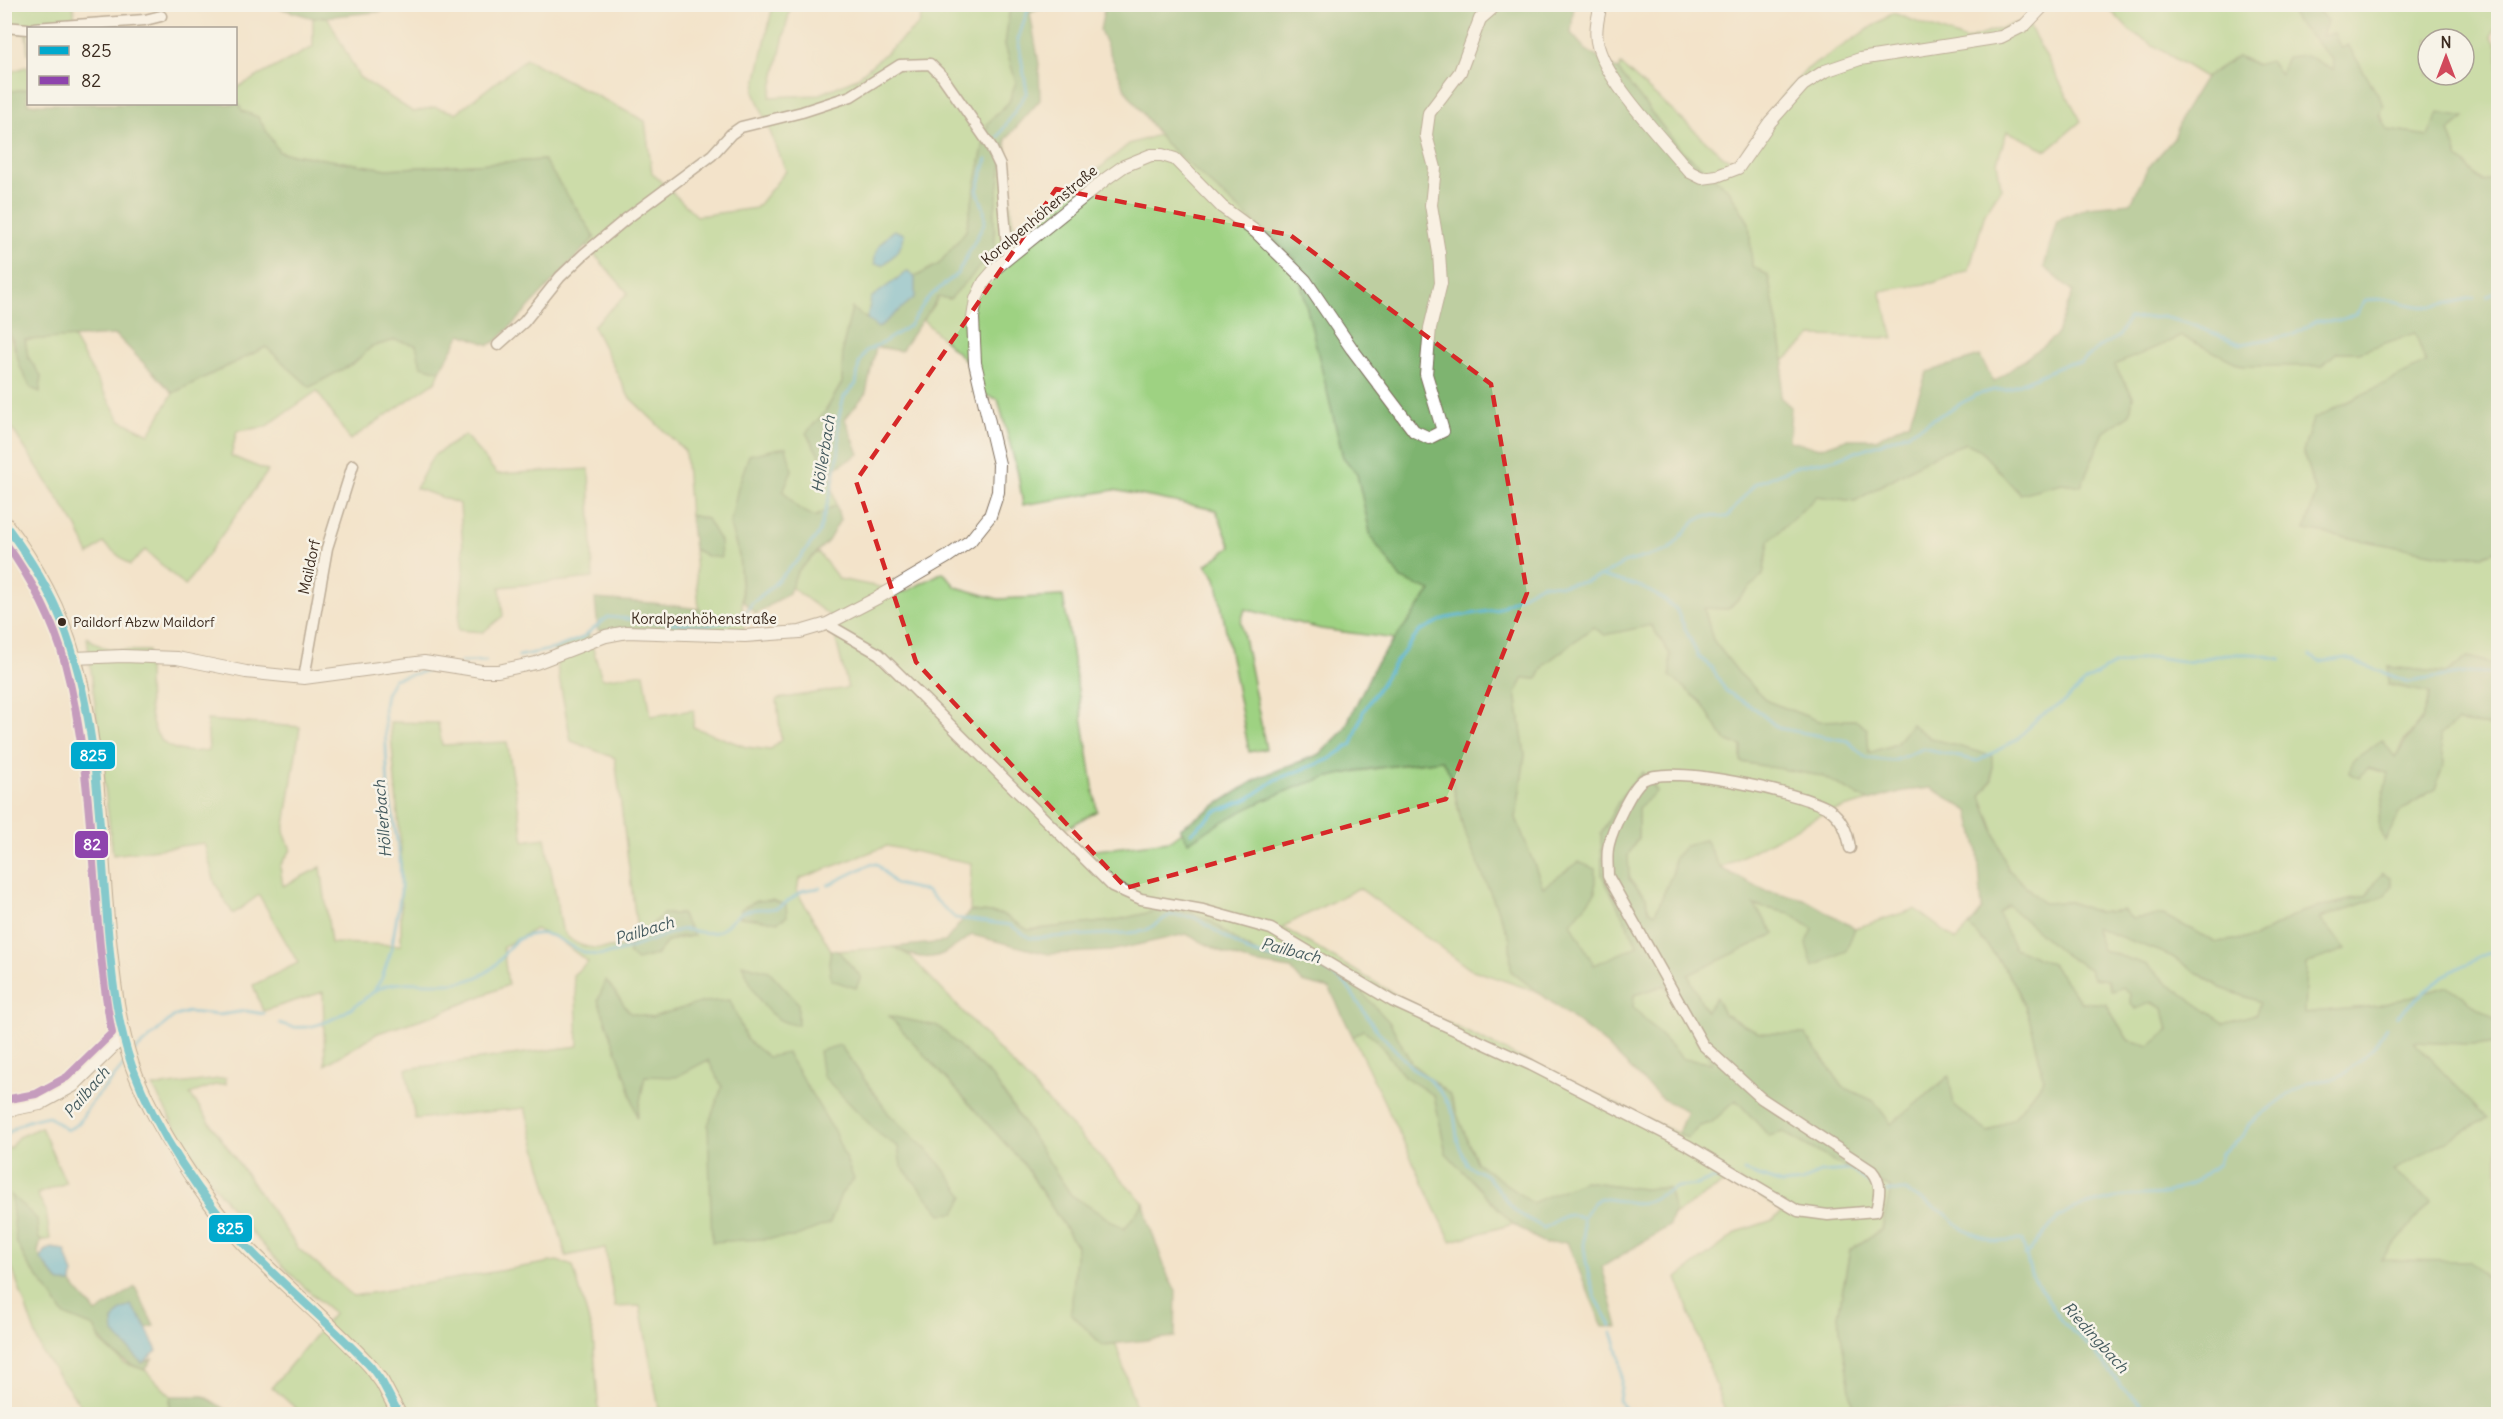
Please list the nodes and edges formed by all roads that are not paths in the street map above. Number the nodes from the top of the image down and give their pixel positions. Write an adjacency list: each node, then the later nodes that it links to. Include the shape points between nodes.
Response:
1 (1497, 4): 8 (street, Koralpenhöhenstraße, via 1480,19 1460,72 1429,113 1426,135 1434,168 1431,205 1441,282 1430,328 1426,374 1443,431 1430,438 1414,431 1305,280 1174,159 1151,155 1124,166)
2 (1601, 4): 3 (street, via 1597,44 1607,71 1681,162 1702,177 1738,168 1770,122 1803,85 1826,71 1860,59 2001,37 2025,25)
3 (2045, 4)
4 (161, 16): 6 (street)
5 (4, 27): 7 (street)
6 (48, 27)
7 (27, 29)
8 (1008, 258): 9 (street, via 1000,166 990,145 930,64 900,65 851,96 736,130 712,155 584,254 524,322); 12 (street, Koralpenhöhenstraße, via 984,282 973,318 975,363 999,464 998,492 990,516 970,542)
9 (498, 345)
10 (353, 465): 14 (street, Maildorf, via 327,548)
11 (4, 522): 13 (main road, via 52,599)
12 (827, 624): 14 (street, Koralpenhöhenstraße, via 800,632 745,636 627,632 536,663 498,671 423,662); 15 (street, via 879,654 1112,886 1141,899 1203,910 1271,929 1392,1001 1531,1065 1689,1146 1780,1203 1798,1211 1828,1215 1876,1211 1881,1187 1878,1178 1761,1098 1703,1045 1608,876 1608,845 1642,780 1665,774 1698,776 1803,797 1831,810 1848,832)
13 (74, 658): 14 (street, Koralpenhöhenstraße, via 177,658 255,674); 16 (main road, via 95,771 114,992)
14 (304, 678)
15 (1851, 848)
16 (123, 1036): 17 (street, via 73,1086 40,1104); 18 (main road, via 153,1109 208,1198 249,1249 371,1367)
17 (4, 1110)
18 (399, 1414)

